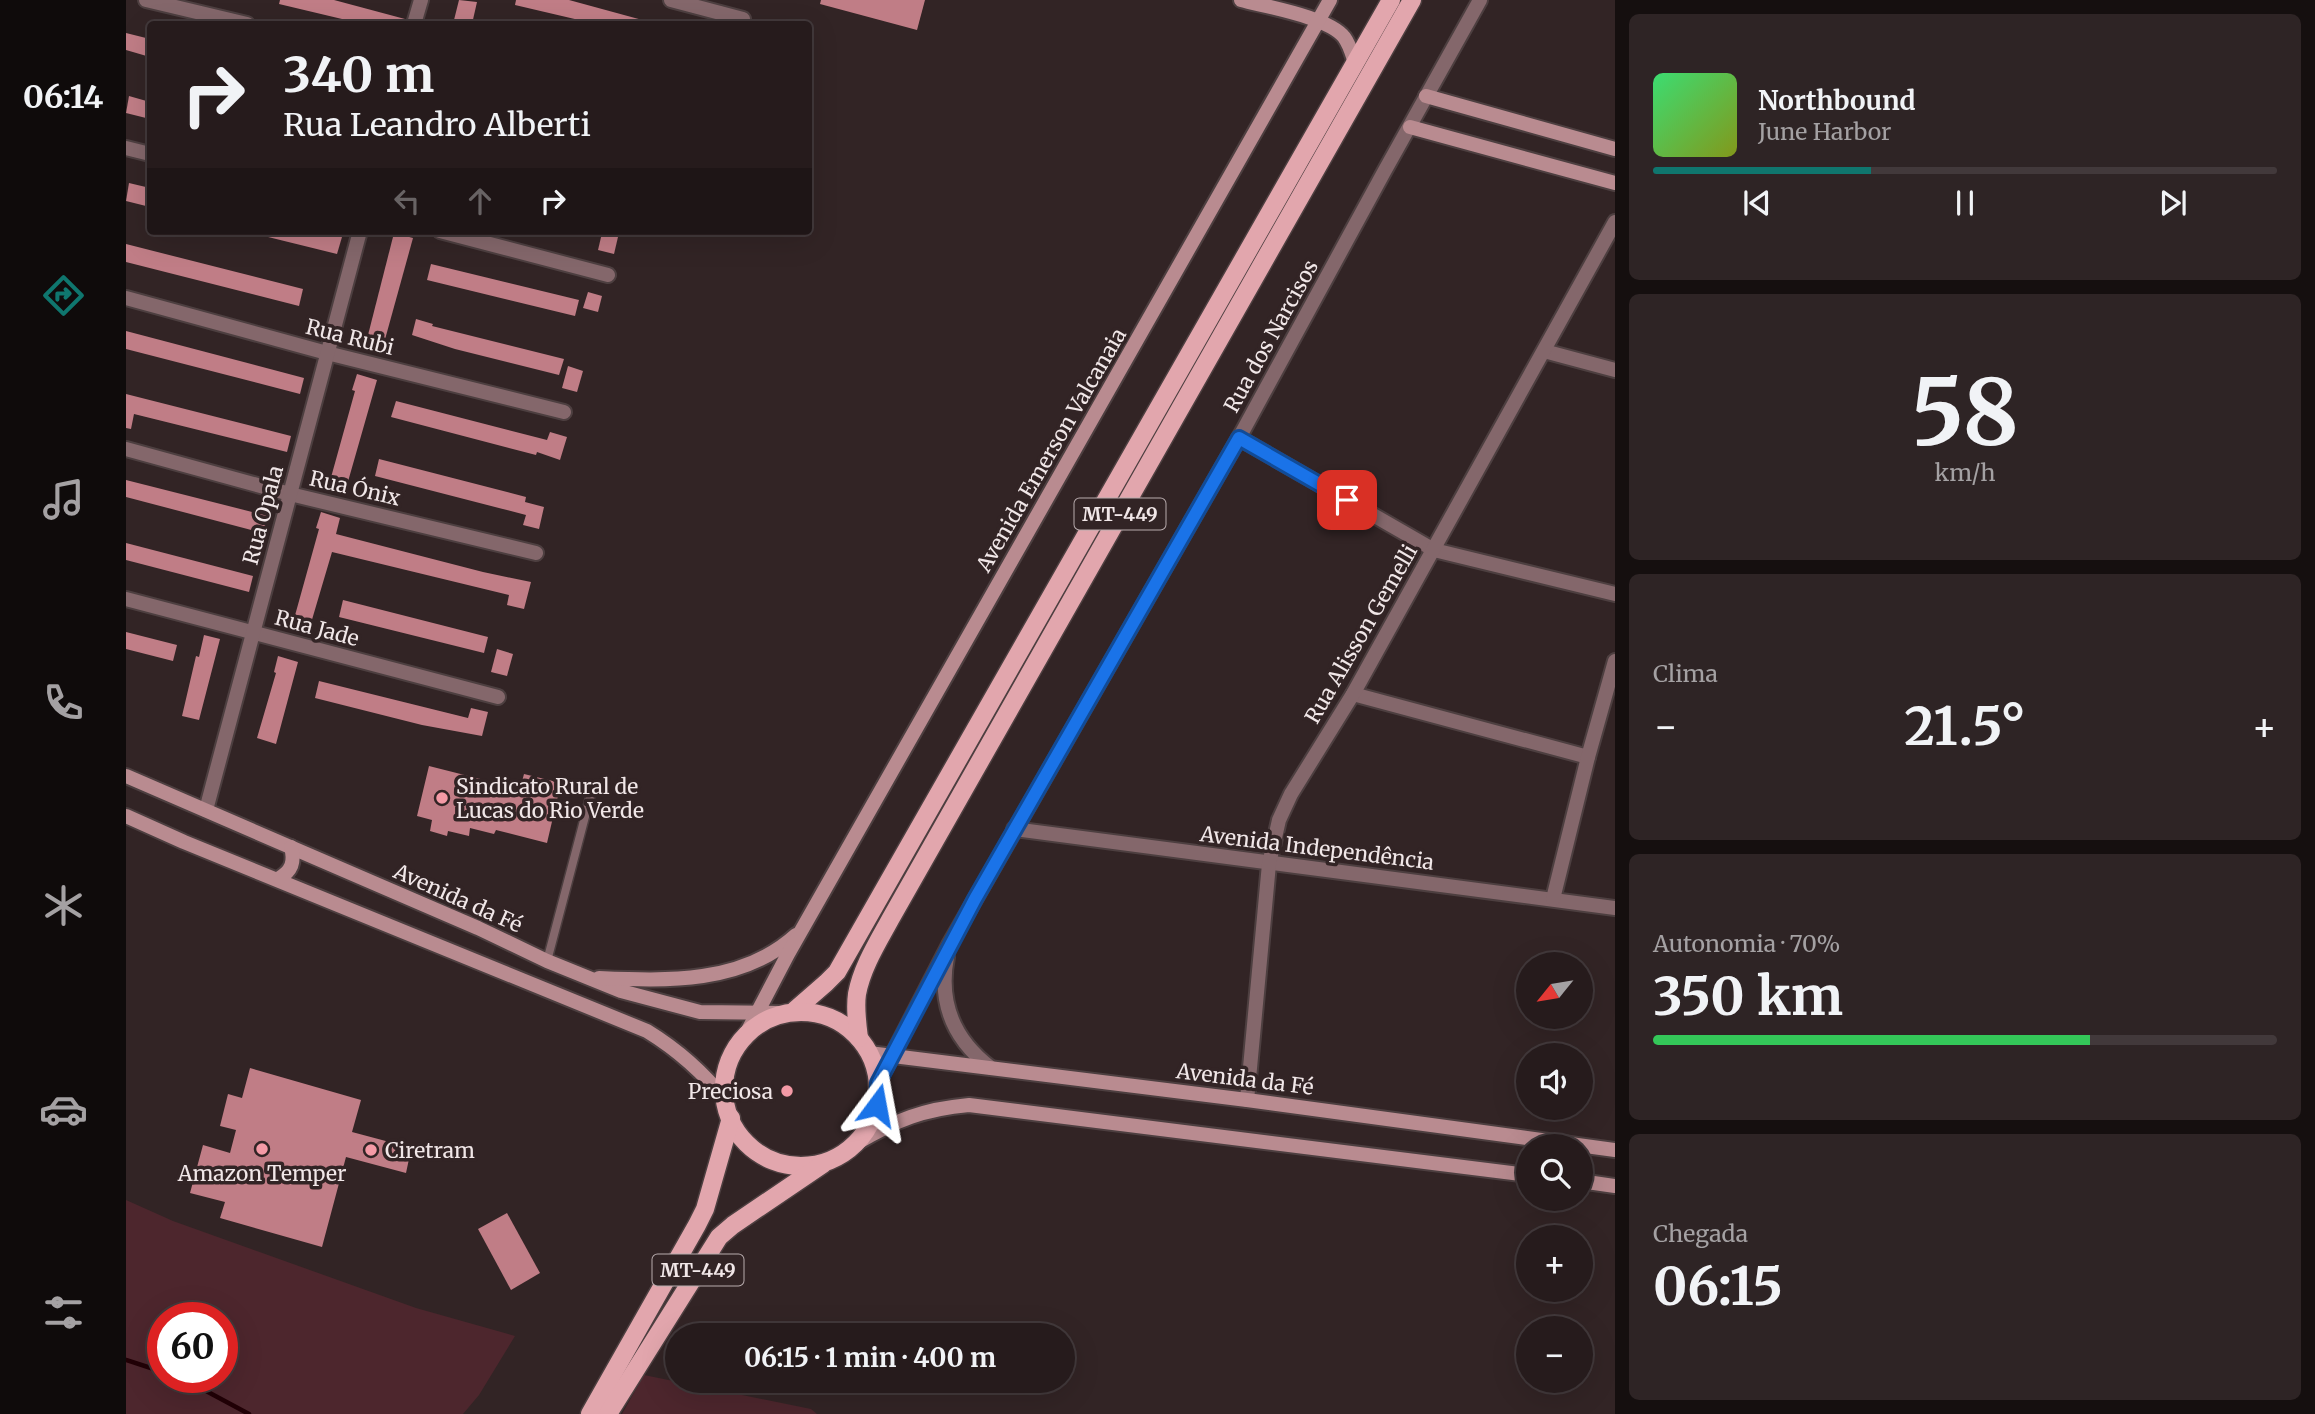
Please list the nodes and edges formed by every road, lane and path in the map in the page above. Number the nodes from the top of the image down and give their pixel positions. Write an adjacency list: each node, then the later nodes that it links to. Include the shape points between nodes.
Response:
1 (146, 0): 11 (street)
2 (421, 0): 12 (street)
3 (671, 0): 9 (street)
4 (1241, 0): 10 (main road)
5 (1330, 0): 10 (main road, Avenida Emerson Valcanaia)
6 (1391, 0): 13 (main road, MT-449)
7 (1412, 0): 58 (main road, MT-449, via 864,969 857,994)
8 (1480, 0): 14 (street, Rua dos Narcisos)
9 (743, 19)
10 (1318, 20): 13 (main road, via 1344,37); 51 (main road, Avenida Emerson Valcanaia)
11 (234, 21)
12 (415, 21)
13 (1355, 63): 56 (main road, MT-449, via 836,972)
14 (1426, 96): 15 (street, Rua dos Narcisos); 17 (main road)
15 (1410, 127): 19 (main road); 29 (street, Rua dos Narcisos)
16 (126, 148): 18 (street)
17 (1615, 149)
18 (147, 153)
19 (1615, 183)
20 (1615, 222): 25 (street, Rua Alisson Gemelli)
21 (358, 235): 26 (street, Rua Opala)
22 (455, 235): 23 (street)
23 (608, 275)
24 (126, 298): 26 (street, Rua Rubi)
25 (1544, 351): 27 (street); 32 (street, Rua Alisson Gemelli)
26 (327, 353): 28 (street, Rua Rubi); 31 (street, Rua Opala)
27 (1615, 370)
28 (564, 412)
29 (1239, 438): 32 (street); 45 (street, Rua dos Narcisos)
30 (126, 449): 31 (street, Rua Ónix)
31 (290, 494): 33 (street, Rua Ónix); 36 (street, Rua Opala)
32 (1434, 550): 34 (street); 38 (street, Rua Alisson Gemelli)
33 (536, 553)
34 (1615, 594)
35 (126, 599): 36 (street, Rua Jade)
36 (253, 633): 39 (street, Rua Jade); 43 (street, Rua Opala)
37 (1615, 661): 40 (street)
38 (1353, 694): 40 (street); 47 (street, Rua Alisson Gemelli, via 1291,794 1279,820)
39 (498, 697)
40 (1588, 757): 49 (street)
41 (129, 781): 43 (main road, Avenida da Fé)
42 (592, 789): 53 (lane)
43 (206, 810): 46 (main road, Avenida da Fé)
44 (126, 816): 48 (main road)
45 (1014, 829): 47 (street, Avenida Independência); 52 (street, Rua dos Narcisos)
46 (291, 847): 48 (main road, via 292,867); 53 (main road, Avenida da Fé)
47 (1269, 863): 49 (street, Avenida Independência); 62 (street, Rua Alisson Gemelli)
48 (278, 879): 63 (main road, via 647,1031 692,1062)
49 (1553, 900): 50 (street, Avenida Independência)
50 (1615, 908)
51 (808, 921): 54 (main road, via 777,950 733,971 669,979); 55 (main road, Avenida Emerson Valcanaia)
52 (949, 946): 59 (street, Rua dos Narcisos); 60 (street, Rua dos Narcisos, via 945,978 949,1014 965,1046)
53 (547, 961): 54 (main road, Avenida da Fé)
54 (585, 977): 55 (main road, Avenida da Fé, via 700,1012)
55 (757, 1012): 56 (main road, Avenida da Fé); 57 (main road, Avenida Emerson Valcanaia)
56 (790, 1012): 57 (main road, MT-449, via 763,1022); 58 (main road, via 828,1016 848,1027)
57 (745, 1036): 63 (main road, MT-449, via 732,1055 725,1078)
58 (864, 1045): 59 (main road, Avenida da Fé); 61 (main road, MT-449, via 874,1062)
59 (892, 1056): 60 (main road, Avenida da Fé); 61 (street, Rua dos Narcisos)
60 (991, 1069): 62 (main road, Avenida da Fé)
61 (878, 1083): 64 (main road, MT-449, via 870,1125)
62 (1247, 1100): 65 (main road, Avenida da Fé)
63 (728, 1110): 66 (main road, MT-449, via 739,1134 769,1159 789,1165); 70 (main road, MT-449, via 705,1209)
64 (857, 1143): 66 (main road, MT-449); 67 (main road, via 913,1114 969,1105)
65 (1615, 1150)
66 (827, 1162): 71 (main road, MT-449, via 719,1237)
67 (1516, 1173)
68 (1593, 1183): 69 (main road)
69 (1615, 1186)
70 (590, 1414)
71 (608, 1414)

